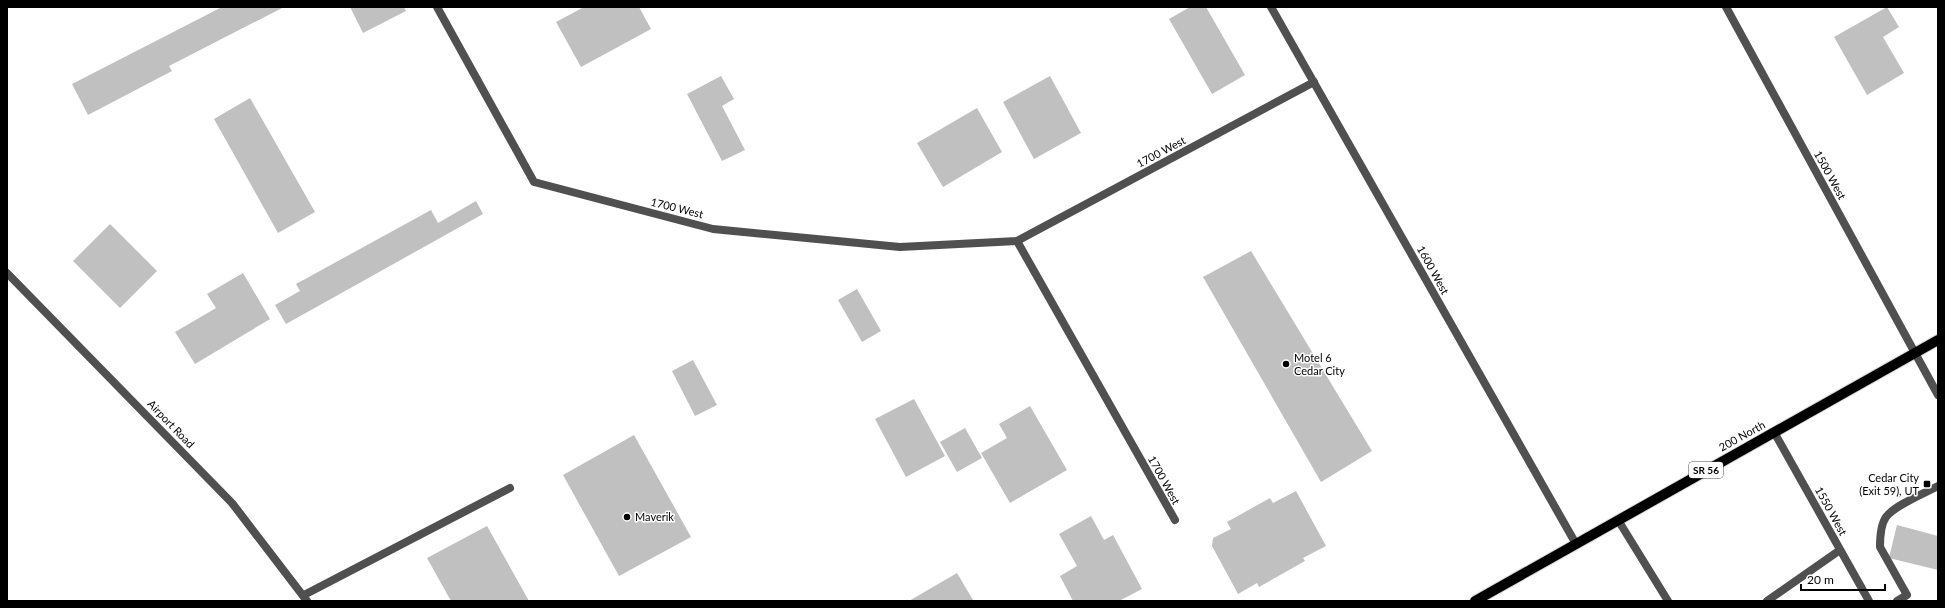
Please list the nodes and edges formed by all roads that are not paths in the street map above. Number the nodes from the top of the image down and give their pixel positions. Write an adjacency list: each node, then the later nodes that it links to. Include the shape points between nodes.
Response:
1 (437, 7): 5 (street, 1700 West, via 534,182 713,228 900,247)
2 (1271, 7): 4 (street, 1600 West)
3 (1726, 7): 8 (street, 1500 West)
4 (1314, 82): 5 (street, 1700 West); 15 (street, 1600 West)
5 (1017, 242): 13 (street, 1700 West)
6 (7, 273): 17 (street, Airport Road, via 232,503)
7 (1938, 340): 8 (main road, 200 North / SR 56)
8 (1915, 353): 9 (street, 1500 West); 10 (main road, 200 North / SR 56)
9 (1938, 395)
10 (1774, 432): 14 (main road, 200 North / SR 56); 16 (street, 1550 West)
11 (1938, 486): 18 (street, via 1893,510 1886,517 1880,539 1880,547)
12 (510, 488): 17 (street)
13 (1174, 520)
14 (1618, 520): 15 (main road, 200 North / SR 56); 20 (street)
15 (1576, 544): 19 (main road, 200 North / SR 56)
16 (1840, 550): 21 (street); 22 (street, 1550 West)
17 (305, 598)
18 (1909, 598): 23 (street)
19 (1475, 601)
20 (1668, 601)
21 (1767, 601)
22 (1868, 601)
23 (1897, 601)

